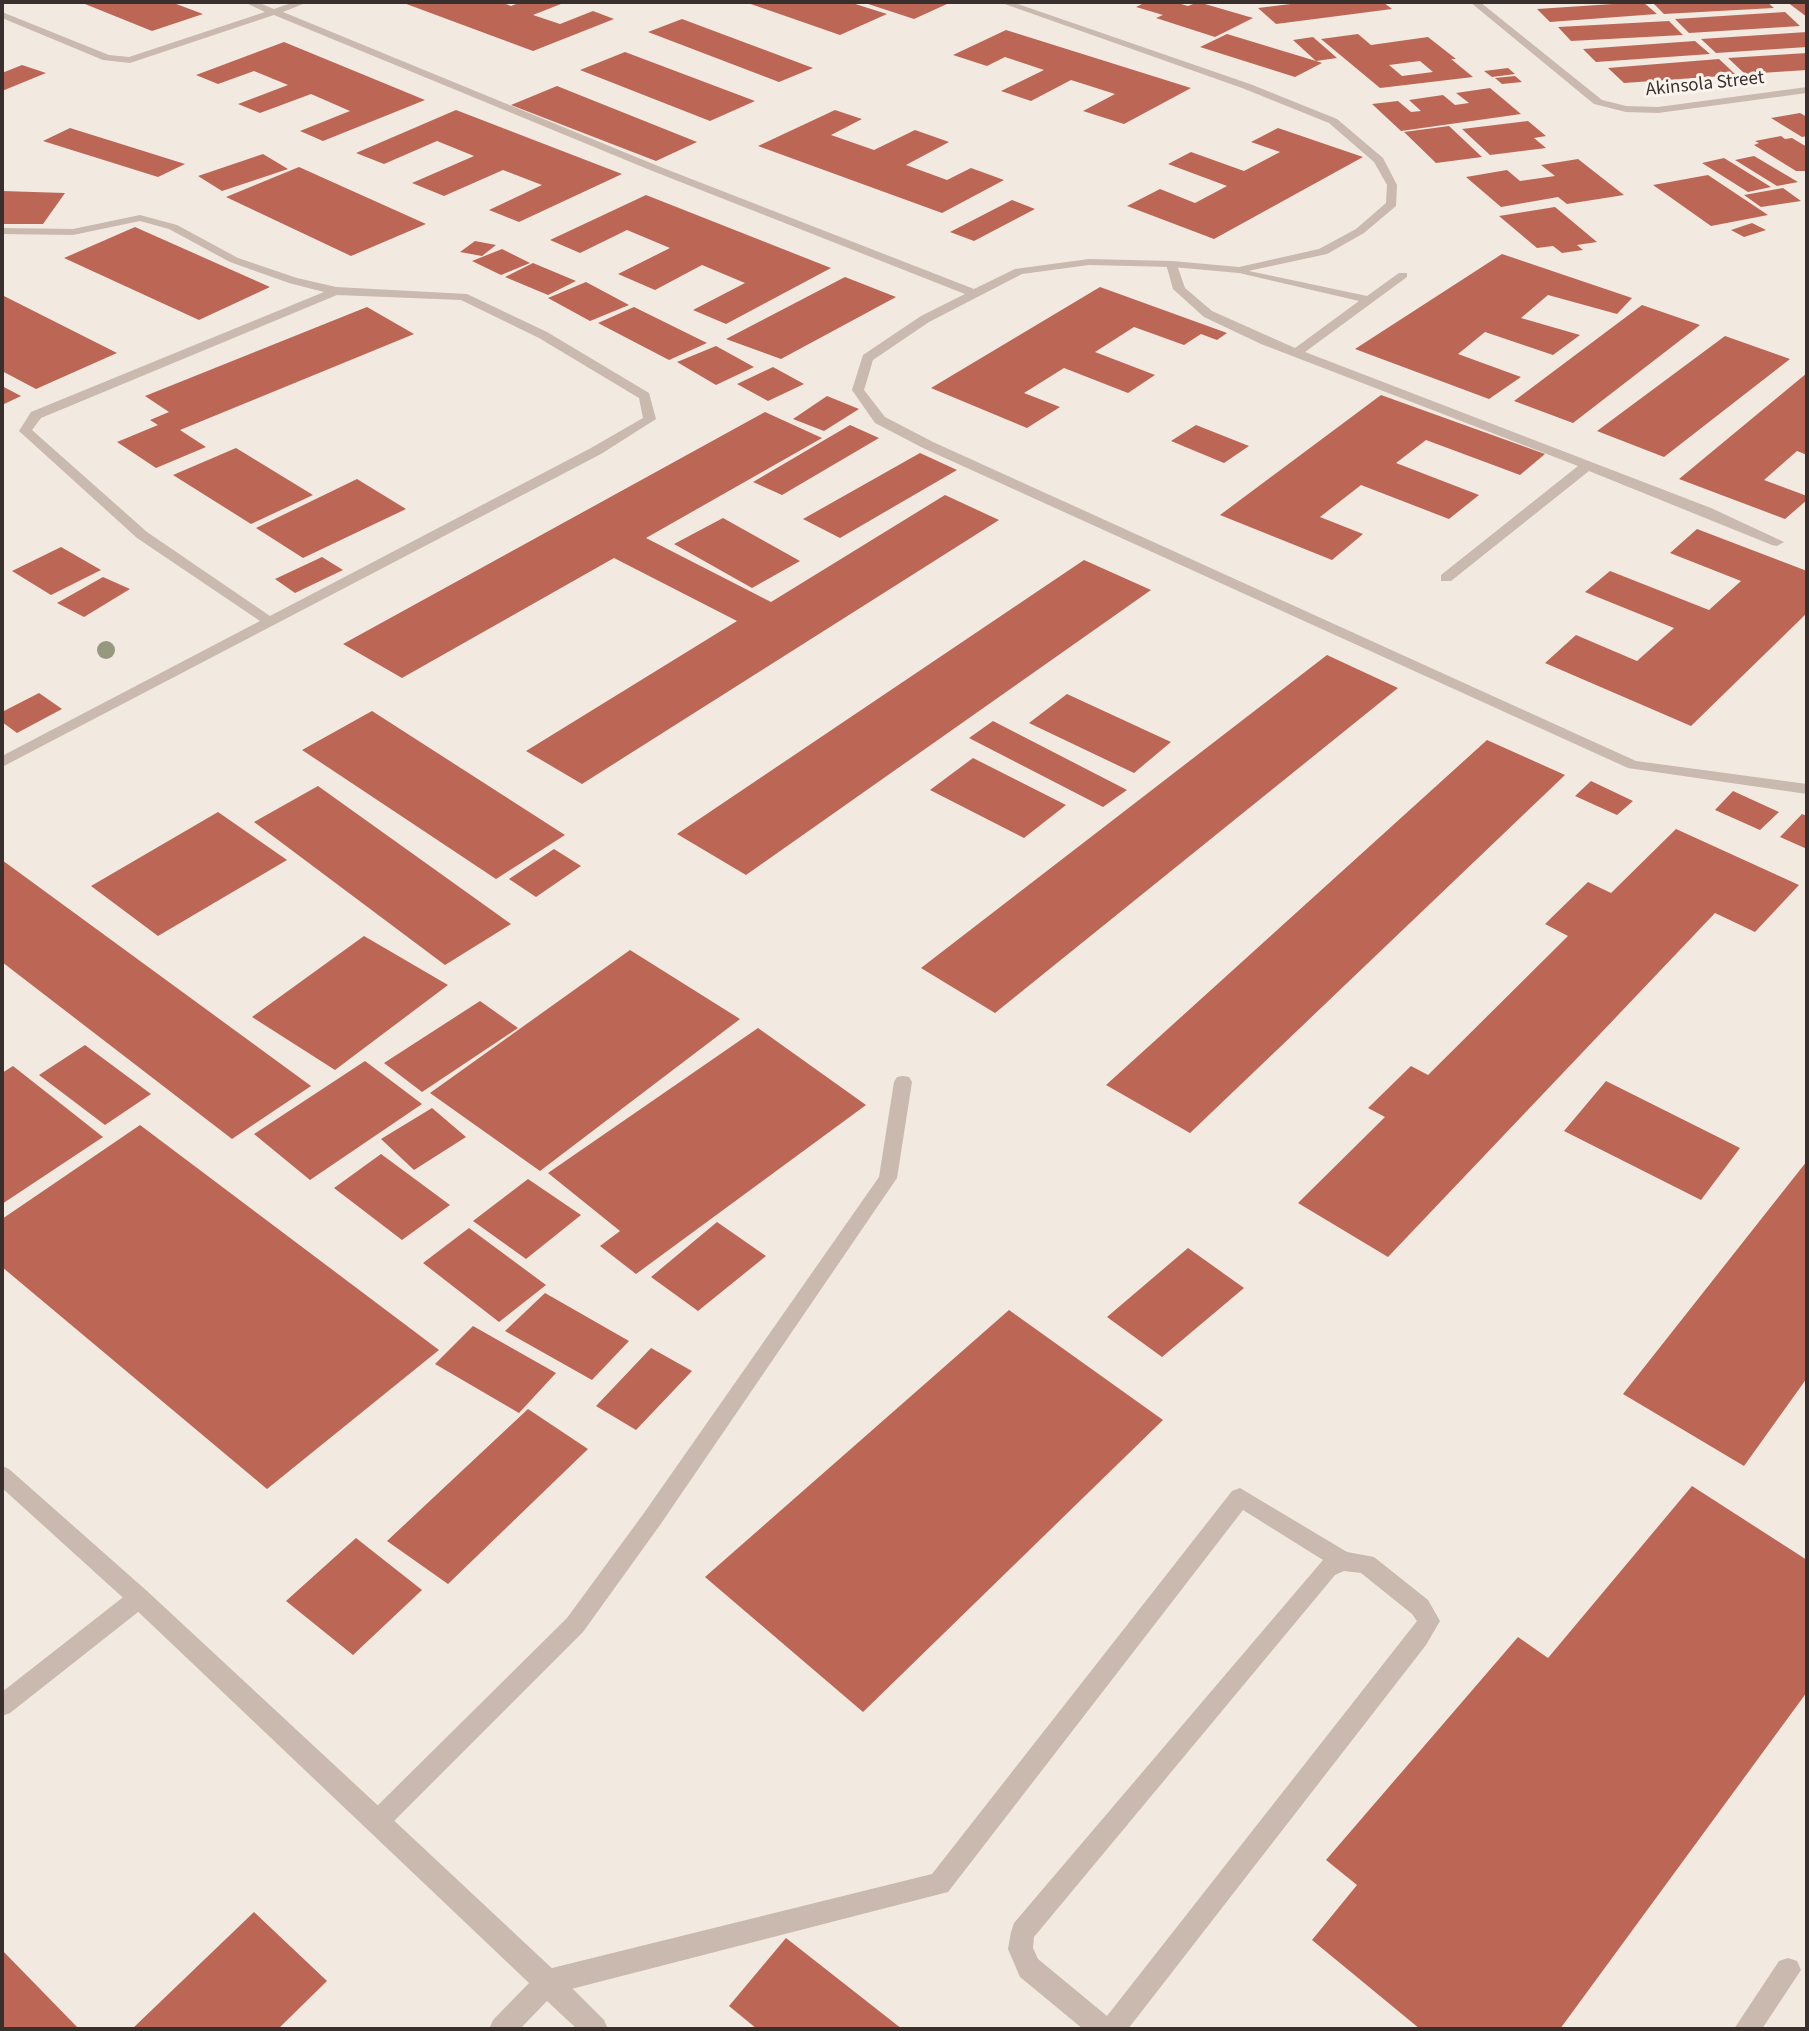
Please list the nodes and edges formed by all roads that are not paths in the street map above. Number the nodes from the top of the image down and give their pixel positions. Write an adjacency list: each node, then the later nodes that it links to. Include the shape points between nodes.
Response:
1 (250, 2): 5 (street)
2 (303, 2): 5 (street)
3 (1004, 2): 10 (street, via 1333,121 1379,160 1392,185 1391,204 1360,230 1323,252)
4 (1475, 2): 7 (street, Akinsola Street, via 1598,102 1658,110)
5 (274, 12): 6 (street, via 130,60 107,58); 13 (street)
6 (2, 15)
7 (1807, 90)
8 (2, 232): 12 (street, via 72,232 140,218 173,227 234,260)
9 (1171, 264): 10 (street); 13 (street, via 1089,262 1019,271); 15 (street, via 1180,289 1208,314)
10 (1239, 270): 14 (street)
11 (1403, 275): 14 (street)
12 (336, 290): 19 (street, via 36,415 25,431 142,535); 19 (street, via 463,297 543,335 645,396 650,419 596,452)
13 (975, 294): 21 (street, via 925,319 867,358 858,390 880,420 1633,765)
14 (1369, 300): 15 (street)
15 (1296, 353): 16 (street)
16 (1587, 466): 17 (street); 18 (street)
17 (1777, 542)
18 (1447, 578)
19 (270, 622): 20 (street)
20 (2, 762)
21 (1807, 789)
22 (903, 1082): 27 (street, via 888,1178 652,1520 575,1625)
23 (2, 1475): 25 (street)
24 (1343, 1561): 29 (street, via 1240,1497 939,1884); 32 (street, via 1327,1569 1023,1932 1020,1949 1029,1968); 33 (street, via 1366,1564 1420,1607 1429,1620)
25 (139, 1598): 26 (street); 27 (street)
26 (2, 1706)
27 (378, 1821): 29 (street)
28 (1788, 1970): 34 (street)
29 (548, 1982): 30 (street); 31 (street)
30 (502, 2029)
31 (595, 2029)
32 (1103, 2029)
33 (1112, 2029)
34 (1747, 2029)

